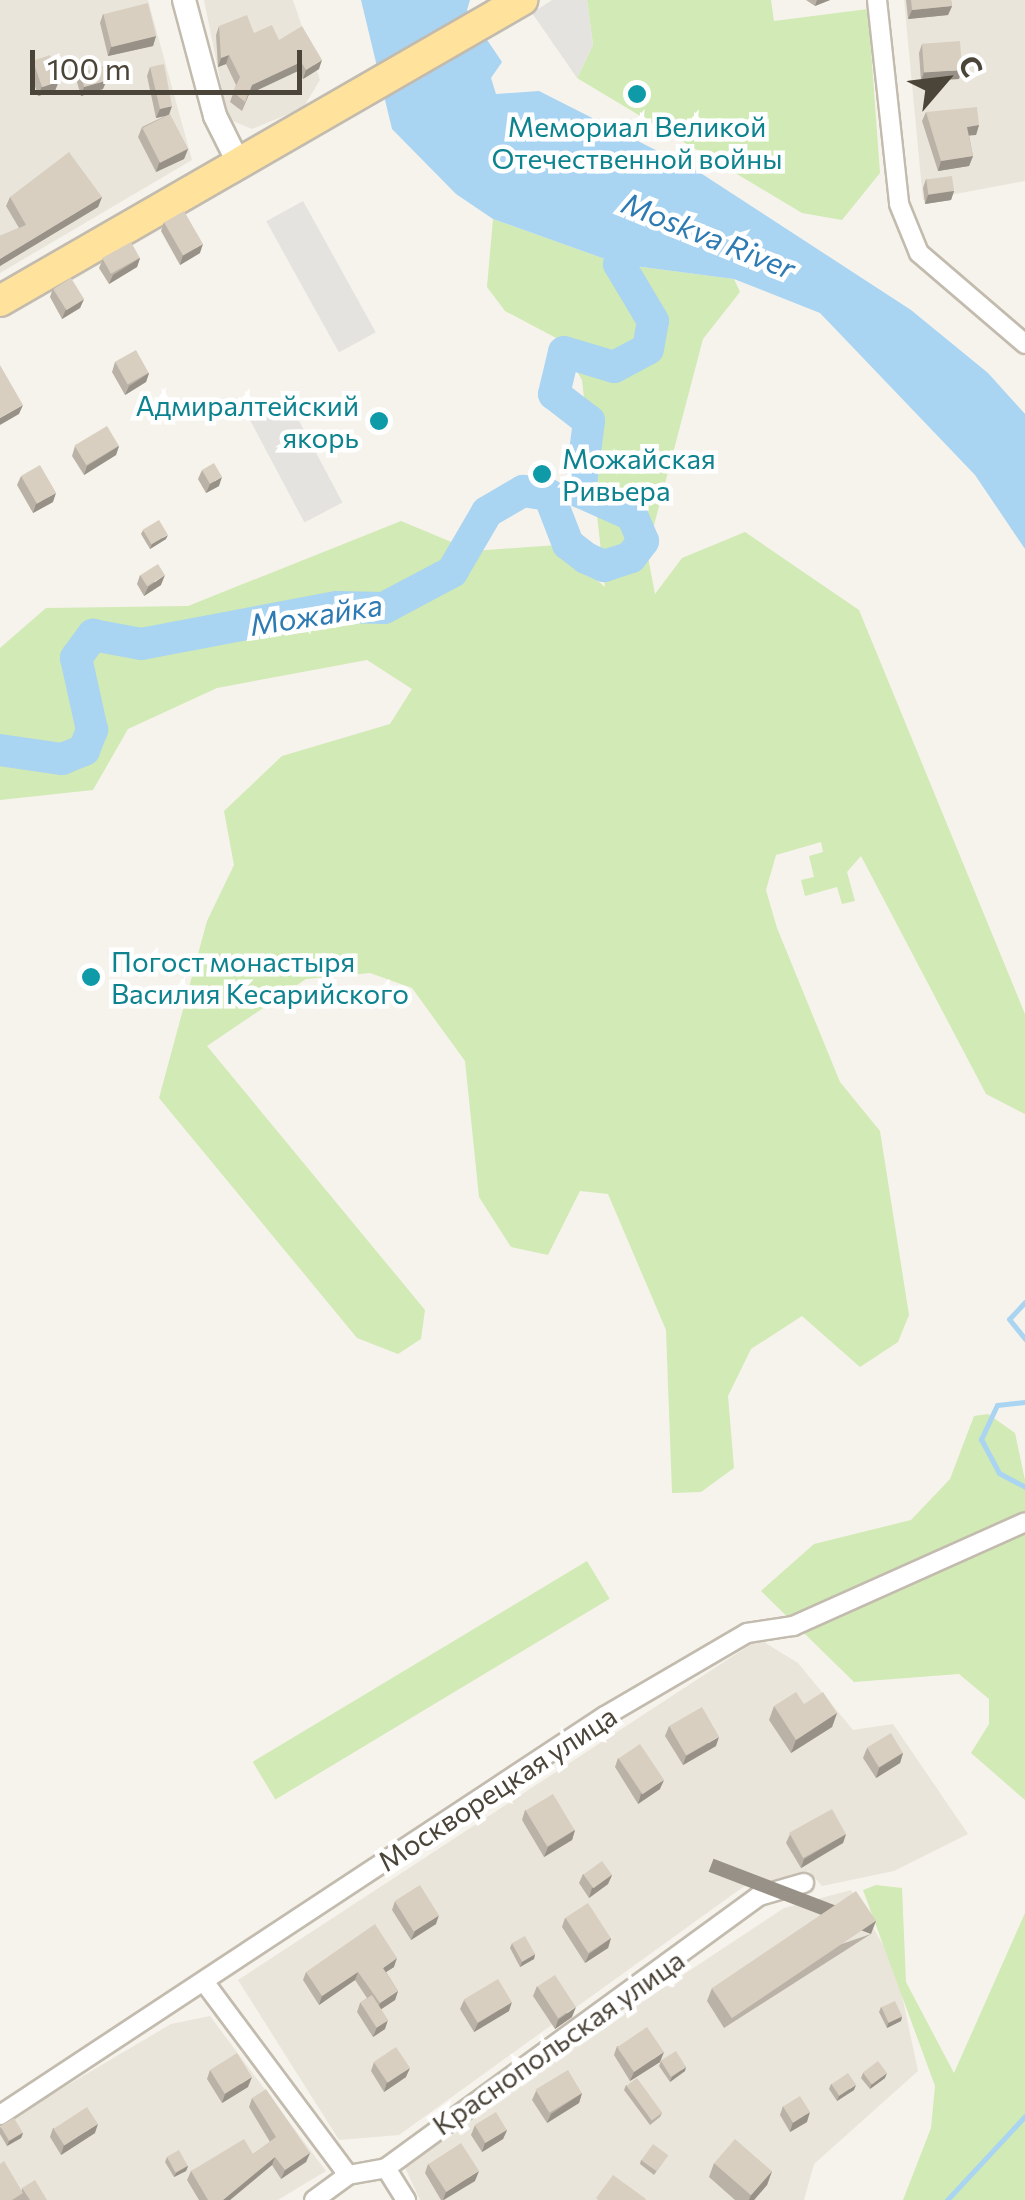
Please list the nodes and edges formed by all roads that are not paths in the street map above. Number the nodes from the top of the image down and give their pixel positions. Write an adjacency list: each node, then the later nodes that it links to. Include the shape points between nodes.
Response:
1 (184, 0): 4 (street, via 215,116)
2 (877, 0): 6 (street, via 899,204 918,253)
3 (516, 3): 4 (main road)
4 (238, 162): 5 (main road)
5 (0, 301)
6 (1025, 344)
7 (1025, 1522): 9 (street, Москворецкая улица, via 793,1626 747,1632 605,1716)
8 (804, 1883): 11 (street, Краснопольская улица, via 759,1896)
9 (204, 1983): 10 (street, Москворецкая улица); 12 (street)
10 (0, 2115)
11 (386, 2168): 12 (street, Краснопольская улица); 14 (street)
12 (348, 2176): 13 (street, Краснопольская улица)
13 (314, 2200)
14 (406, 2200)

